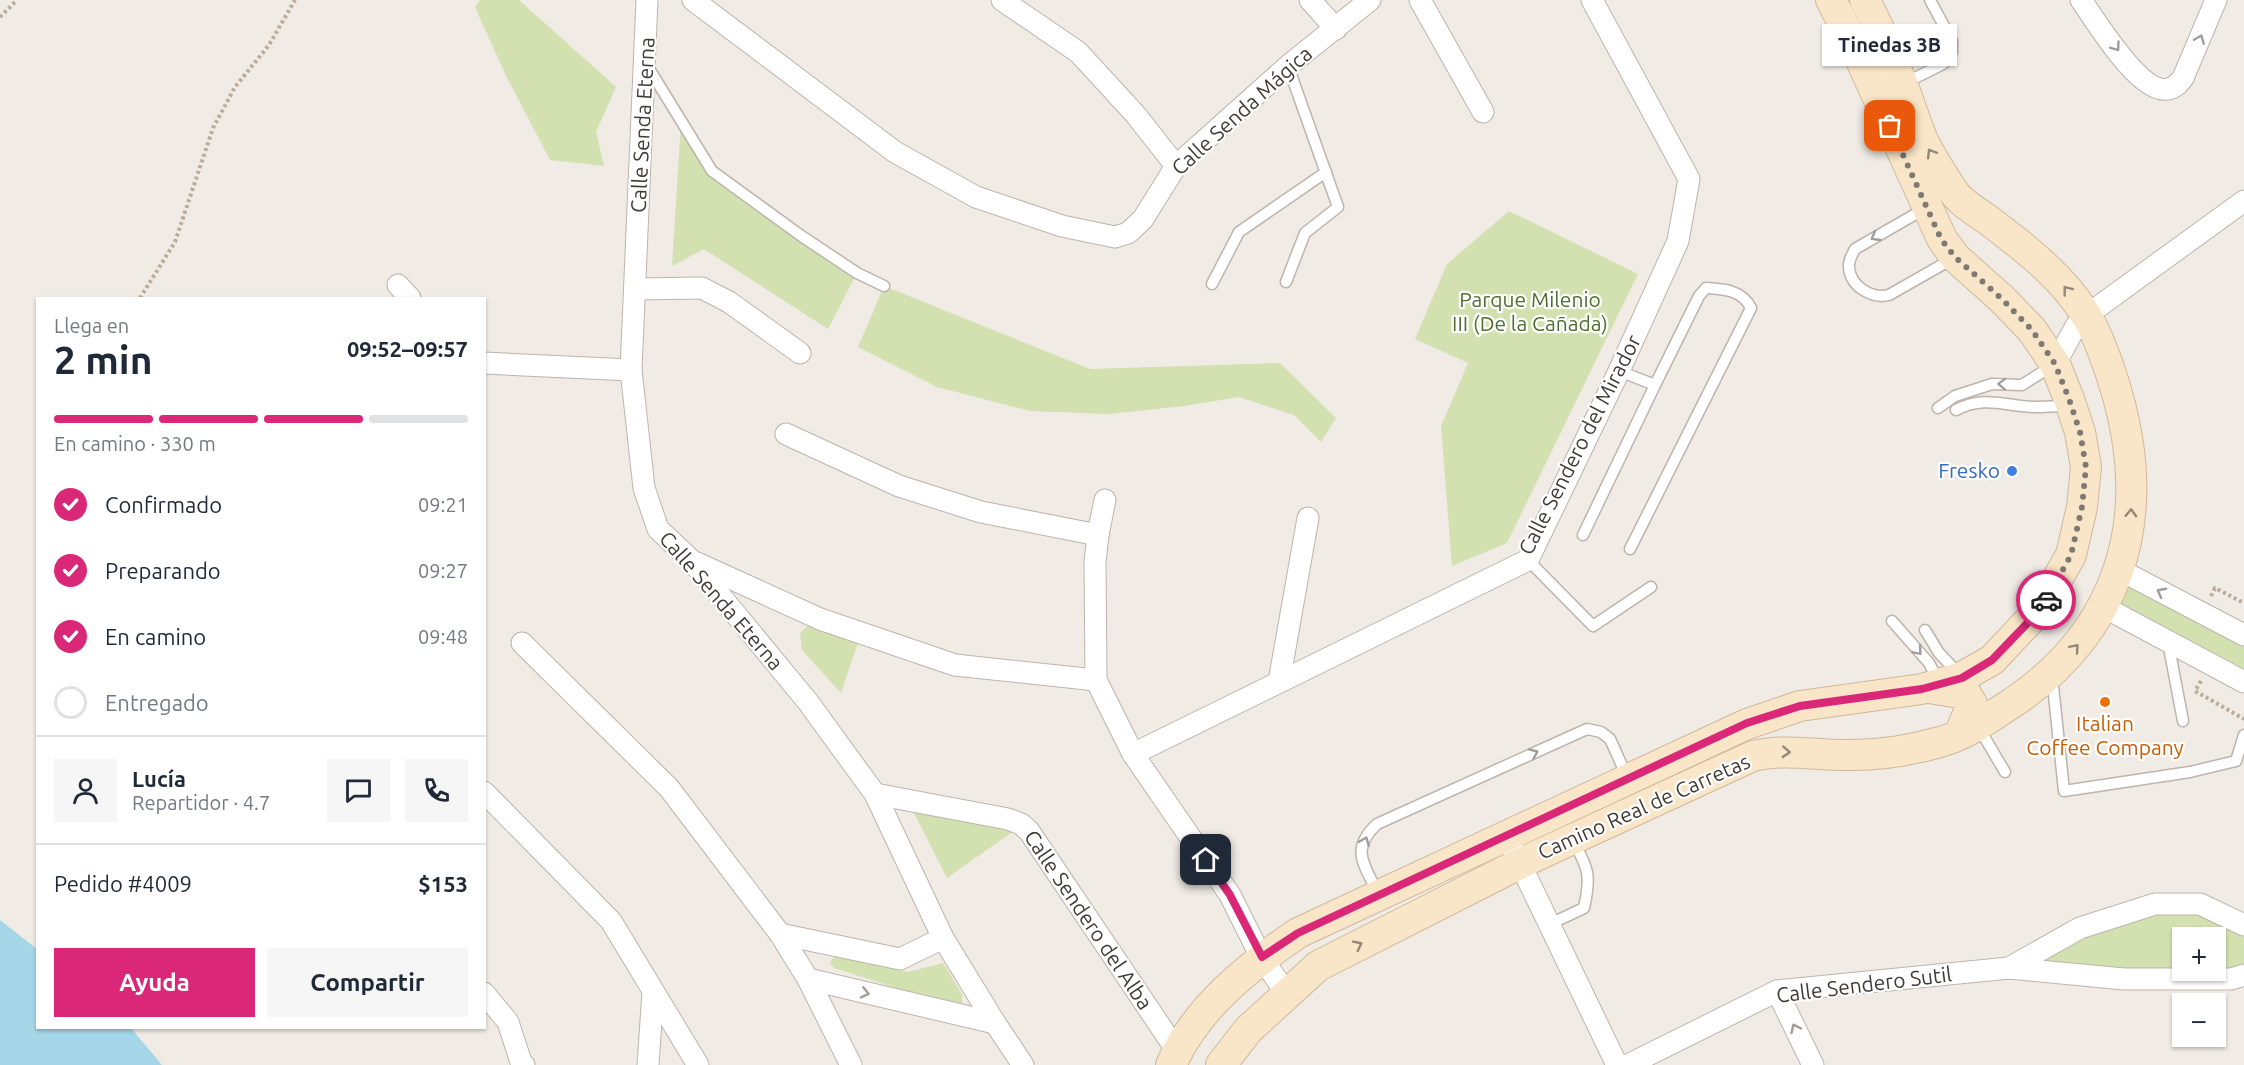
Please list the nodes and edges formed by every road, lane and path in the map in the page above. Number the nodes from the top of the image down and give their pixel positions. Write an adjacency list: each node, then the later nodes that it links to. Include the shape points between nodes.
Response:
1 (17, 0): 15 (path)
2 (295, 0): 30 (path, via 269,45 235,87 213,128 174,242)
3 (648, 0): 17 (street, Calle Senda Eterna)
4 (693, 0): 21 (street, Calle Senda Mágica, via 895,152 976,197 1062,226 1115,237 1128,233 1143,219)
5 (1002, 0): 21 (street, via 1078,52)
6 (1310, 0): 16 (street)
7 (1370, 0): 16 (street, Calle Senda Mágica)
8 (1420, 0): 20 (street)
9 (1592, 0): 36 (street, Calle Sendero del Mirador, via 1689,179 1678,241)
10 (1831, 0): 24 (street, Camino Real de Carretas)
11 (1866, 0): 19 (street, Camino Real de Carretas)
12 (1930, 0): 19 (lane, via 1952,41 1952,52 1943,64)
13 (2081, 0): 14 (street, one-way to 14, via 2131,68 2156,88 2167,90 2183,78)
14 (2216, 0)
15 (0, 17)
16 (1336, 29): 18 (street, Calle Senda Mágica)
17 (646, 64): 28 (lane, via 711,171 857,273); 29 (street, Calle Senda Eterna)
18 (1288, 66): 21 (street, Calle Senda Mágica); 22 (lane)
19 (1902, 84): 31 (street, Camino Real de Carretas, one-way to 19, via 2036,258 1955,195 1923,140)
20 (1483, 112)
21 (1176, 166)
22 (1326, 172): 26 (lane, via 1338,207 1305,232); 27 (lane, via 1239,232)
23 (2244, 201): 31 (street)
24 (1926, 207): 25 (street, Camino Real de Carretas, via 1941,239); 25 (lane, one-way to 25, via 1855,249 1850,258 1852,278 1864,290 1880,297)
25 (1955, 257): 34 (street, Camino Real de Carretas, via 2032,330)
26 (1286, 282)
27 (1212, 284)
28 (884, 286)
29 (635, 289): 32 (street, via 702,288 729,302); 35 (street, Calle Senda Eterna)
30 (141, 297)
31 (2087, 315): 34 (street, via 2076,326); 38 (street, Camino Real de Carretas)
32 (800, 352)
33 (486, 363): 35 (street)
34 (2055, 364): 39 (street, Camino Real de Carretas); 40 (lane, one-way to 40, via 2022,385 1992,384 1955,396)
35 (632, 370): 50 (street, Calle Senda Eterna, via 644,488 658,529)
36 (1619, 371): 37 (lane); 51 (street, Calle Sendero del Mirador)
37 (1655, 385): 48 (lane); 49 (lane, via 1706,288 1740,294 1748,302 1751,308)
38 (2116, 392): 39 (street, via 2110,419 2101,426 2090,423); 43 (street, Camino Real de Carretas, via 2124,420)
39 (2071, 402): 41 (lane, via 2033,407 1971,402); 44 (street, Camino Real de Carretas, via 2086,467)
40 (1938, 408)
41 (1956, 410)
42 (786, 434): 47 (street, via 899,486 981,512)
43 (2131, 480): 44 (street, via 2117,455 2105,445 2094,450); 52 (street, Camino Real de Carretas, one-way to 43, via 2131,521)
44 (2084, 485): 60 (street, Camino Real de Carretas, via 2071,555 2041,609)
45 (1105, 500): 47 (street)
46 (1308, 518): 64 (street)
47 (1098, 535): 63 (street)
48 (1583, 535)
49 (1630, 549)
50 (691, 560): 63 (street, via 820,619 955,665); 76 (street, Calle Senda Eterna, via 808,702)
51 (1528, 560): 53 (lane, via 1593,626); 64 (street, Calle Sendero del Mirador)
52 (2120, 570): 54 (street, Camino Real de Carretas); 57 (street, one-way to 52)
53 (1651, 587)
54 (2102, 606): 58 (street); 62 (street, Camino Real de Carretas, one-way to 54, via 2083,640)
55 (1892, 621): 66 (lane, one-way to 66)
56 (1925, 630): 66 (lane, via 1939,653)
57 (2244, 635)
58 (2168, 642): 61 (street); 69 (lane)
59 (522, 643): 84 (street, via 669,788)
60 (1993, 658): 66 (street, Camino Real de Carretas); 67 (street, via 1980,687 1987,697 1996,700)
61 (2210, 664): 65 (street); 68 (path, via 2195,692)
62 (2051, 673): 67 (street, Camino Real de Carretas); 71 (lane, via 2064,791 2236,761)
63 (1096, 680): 72 (street)
64 (1280, 682): 72 (street, Calle Sendero del Mirador)
65 (2244, 682)
66 (1943, 683): 70 (street, via 1966,694 1972,704); 74 (street, Camino Real de Carretas, via 1851,701 1800,706 1747,723)
67 (2024, 695): 70 (street, Camino Real de Carretas)
68 (2244, 719)
69 (2183, 721)
70 (1969, 730): 73 (lane); 78 (street, Camino Real de Carretas, one-way to 70, via 1753,756 1774,752 1854,755 1897,751 1941,742)
71 (2244, 735)
72 (1133, 754): 86 (street, via 1230,895)
73 (2005, 772)
74 (1629, 779): 77 (street, Camino Real de Carretas); 80 (lane, one-way to 74, via 1360,854 1365,835 1377,824 1587,729 1610,739)
75 (486, 794): 93 (street, via 611,921)
76 (875, 794): 85 (street, Calle Senda Eterna); 98 (street, Calle Sendero del Alba, via 1008,819 1029,831)
77 (1506, 834): 79 (street); 80 (street, Camino Real de Carretas)
78 (1572, 838): 79 (street, Camino Real de Carretas); 81 (lane, via 1587,866 1584,908)
79 (1521, 863): 81 (street); 87 (street, Camino Real de Carretas, one-way to 79)
80 (1378, 895): 83 (street, Camino Real de Carretas)
81 (1550, 924): 105 (street)
82 (2244, 925): 88 (street, Calle Sendero Sutil, via 2200,904 2155,904 2080,928)
83 (1298, 933): 86 (street, Camino Real de Carretas); 87 (street, via 1282,962 1289,970)
84 (780, 934): 85 (street, via 900,959); 90 (street)
85 (943, 938): 97 (street, Calle Senda Eterna)
86 (1262, 957): 91 (street, Camino Real de Carretas); 94 (street)
87 (1314, 968): 94 (street, Camino Real de Carretas)
88 (2009, 968): 89 (street, Calle Sendero Sutil, via 2124,979 2231,979); 92 (street, Calle Sendero Sutil)
89 (2244, 975)
90 (808, 980): 97 (street, one-way to 97); 102 (street)
91 (1225, 991): 96 (street, via 1261,989 1265,996); 98 (street, Camino Real de Carretas)
92 (1777, 991): 106 (street, Calle Sendero Sutil); 107 (street, one-way to 92)
93 (653, 992): 100 (street); 101 (street)
94 (1287, 994): 96 (street, Camino Real de Carretas)
95 (486, 995): 99 (street, via 508,1022)
96 (1263, 1017): 104 (street, Camino Real de Carretas)
97 (995, 1023): 103 (street, Calle Senda Eterna)
98 (1174, 1058)
99 (520, 1064)
100 (648, 1065)
101 (698, 1065)
102 (851, 1065)
103 (1023, 1065)
104 (1221, 1065)
105 (1617, 1065)
106 (1628, 1065)
107 (1812, 1065)

